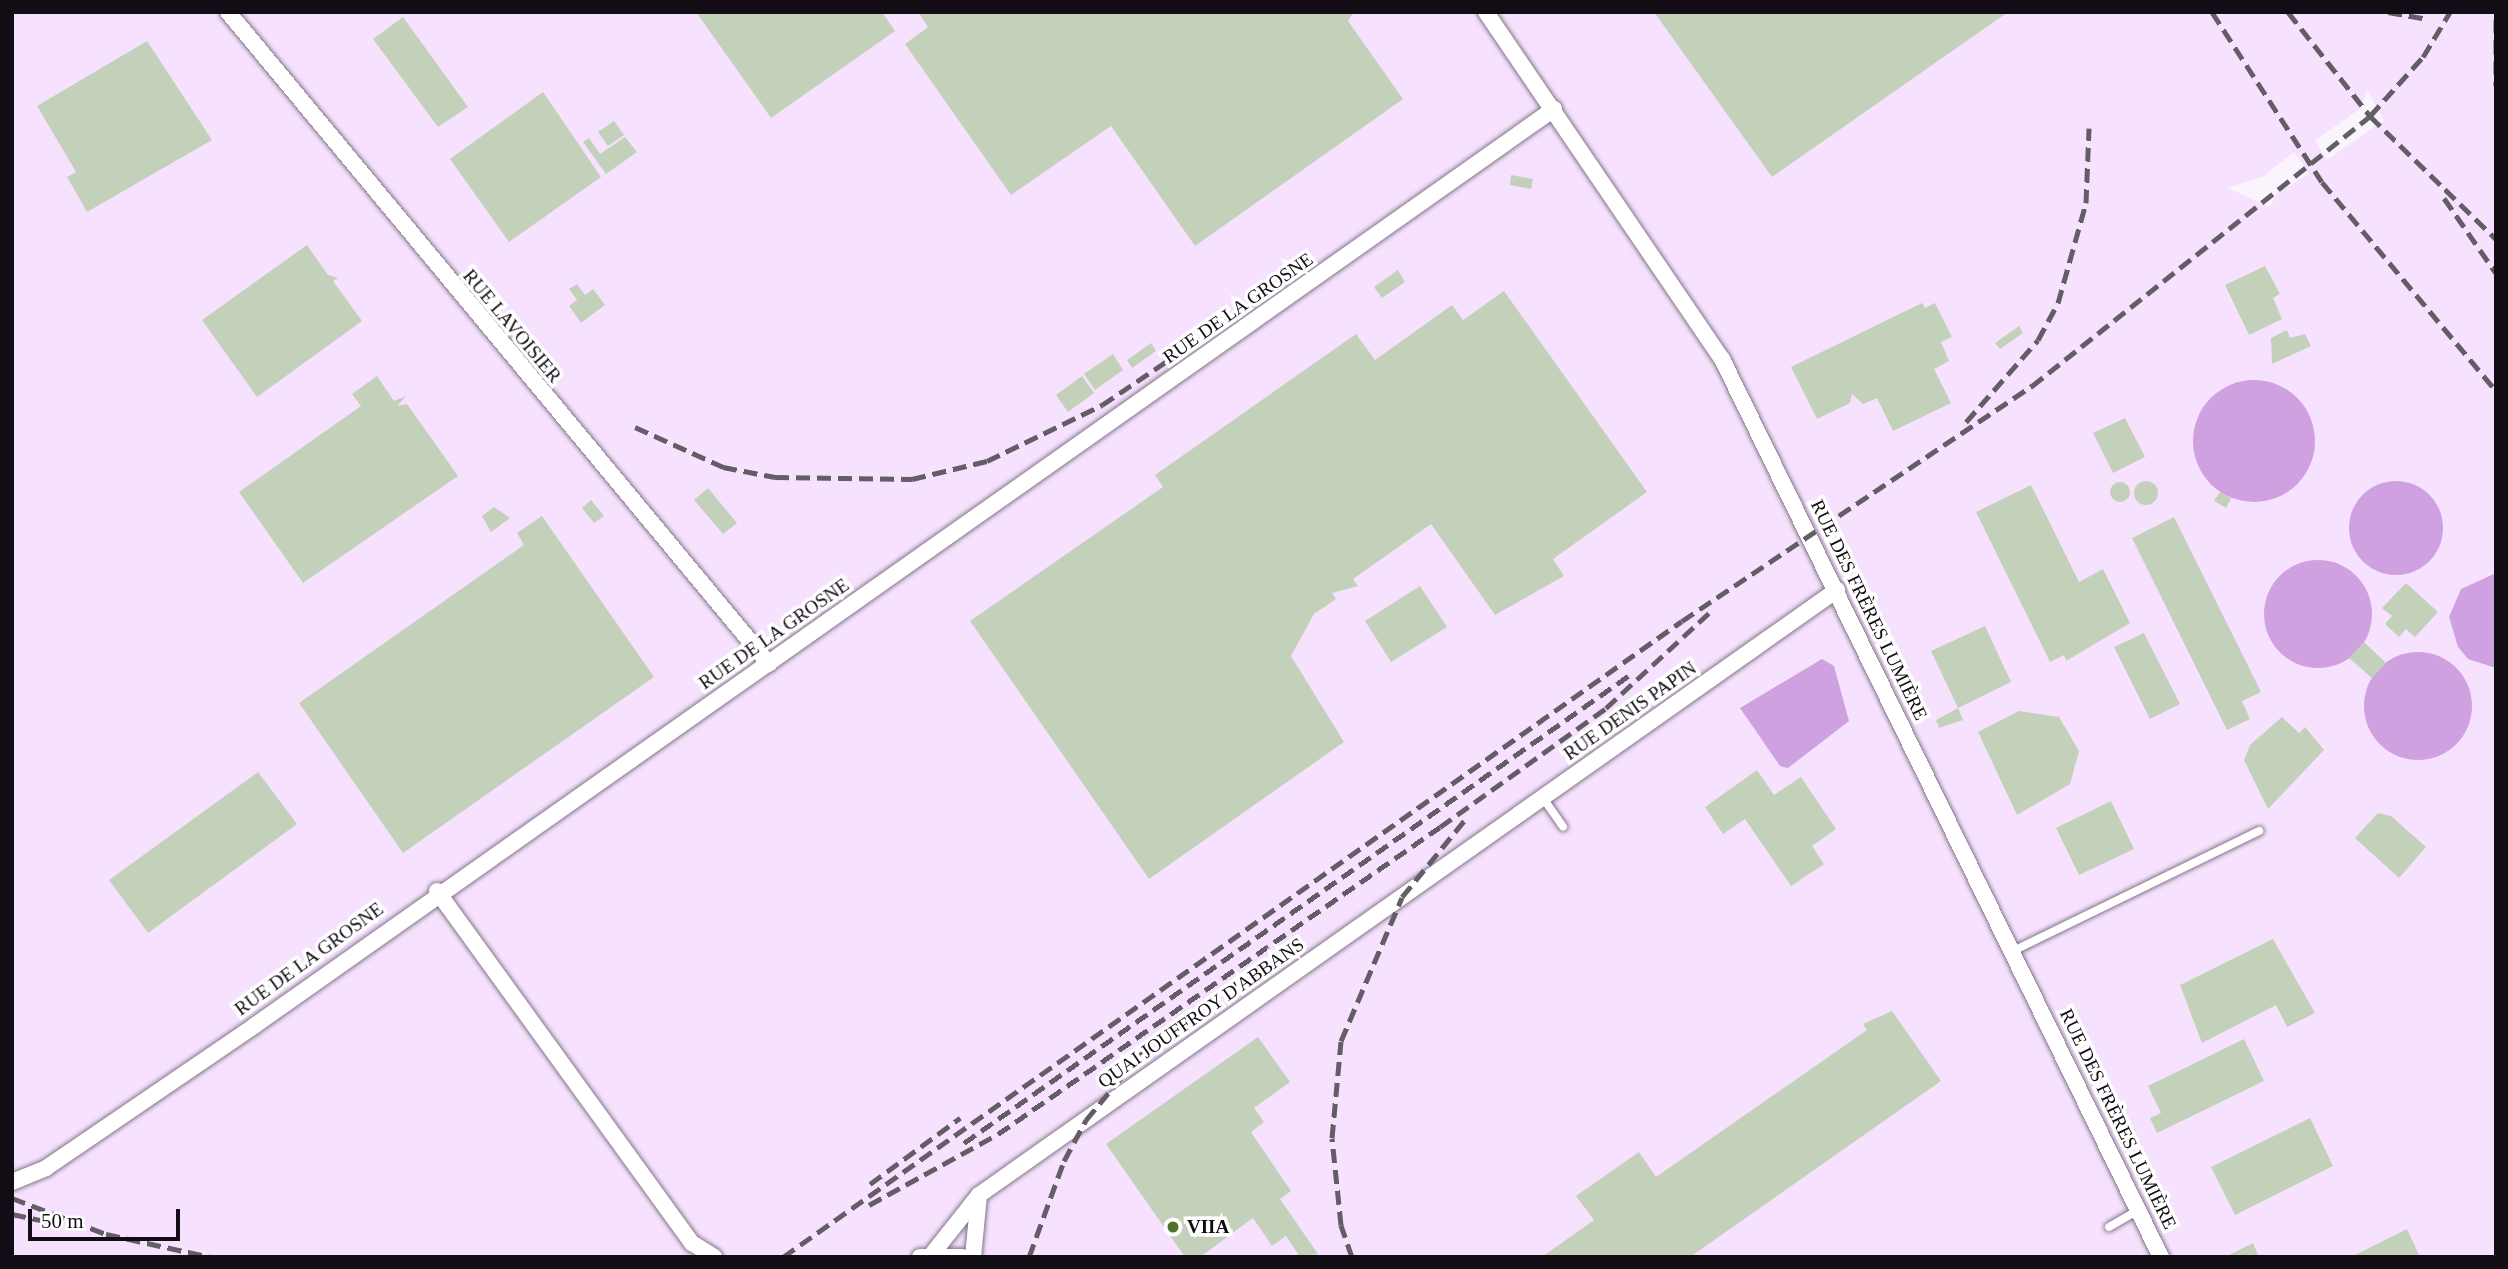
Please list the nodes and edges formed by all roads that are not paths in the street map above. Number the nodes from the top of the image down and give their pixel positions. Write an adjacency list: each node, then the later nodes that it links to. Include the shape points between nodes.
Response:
1 (228, 12): 5 (street, RUE LAVOISIER)
2 (1486, 12): 3 (street, RUE DES FRÈRES LUMIÈRE)
3 (1554, 109): 4 (street, RUE DES FRÈRES LUMIÈRE, via 1722,359); 5 (street, RUE DE LA GROSNE)
4 (1837, 590): 6 (street, RUE DENIS PAPIN); 11 (street, RUE DES FRÈRES LUMIÈRE)
5 (769, 664): 10 (street, RUE DE LA GROSNE)
6 (1544, 798): 7 (lane); 9 (street, RUE DENIS PAPIN)
7 (1563, 827)
8 (2259, 831): 11 (lane)
9 (1447, 866): 13 (street, QUAI JOUFFROY D'ABBANS)
10 (437, 891): 12 (street, RUE DE LA GROSNE, via 254,1026 46,1168); 17 (street, via 692,1242)
11 (2014, 951): 14 (street, RUE DES FRÈRES LUMIÈRE)
12 (12, 1182)
13 (979, 1195): 16 (street, QUAI JOUFFROY D'ABBANS); 19 (street)
14 (2139, 1210): 15 (lane); 20 (street, RUE DES FRÈRES LUMIÈRE)
15 (2109, 1227)
16 (927, 1255): 18 (street)
17 (714, 1257)
18 (962, 1257)
19 (973, 1257)
20 (2161, 1257)

